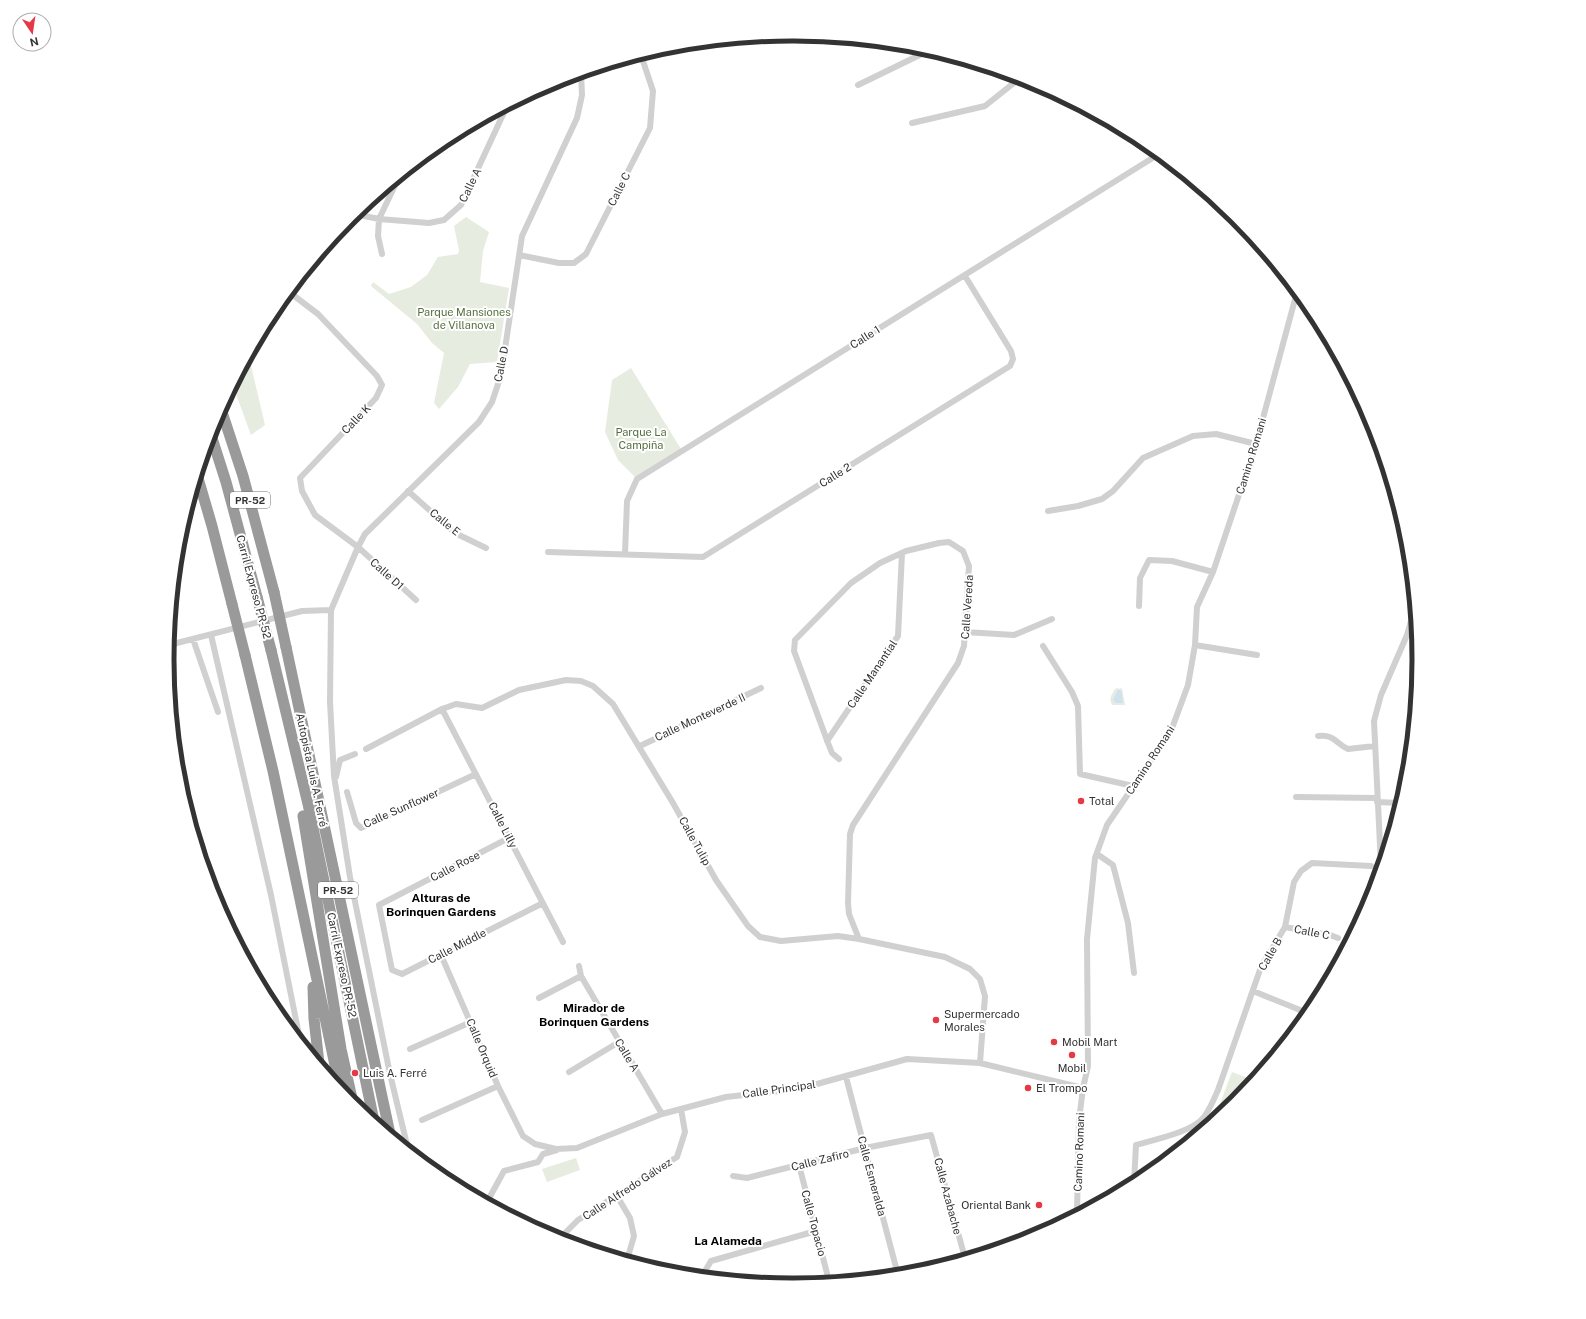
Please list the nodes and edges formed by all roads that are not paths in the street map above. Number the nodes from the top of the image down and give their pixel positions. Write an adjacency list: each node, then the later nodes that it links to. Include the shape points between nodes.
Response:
1 (921, 55): 5 (street)
2 (643, 60): 13 (street, Calle C, via 653,91 650,128 586,254 574,263 559,263)
3 (581, 79): 13 (street, Calle D, via 582,95 577,118 522,236)
4 (1015, 82): 7 (street, via 985,106)
5 (858, 85)
6 (504, 113): 11 (street, Calle A, via 461,205 444,220 429,223)
7 (912, 123)
8 (1154, 157): 14 (street, Calle 1)
9 (395, 186): 11 (street)
10 (363, 216): 11 (street, Calle A)
11 (379, 219): 12 (street, via 378,236)
12 (382, 254)
13 (519, 255): 21 (street, Calle D, via 501,375 492,402 478,422)
14 (964, 276): 27 (street, Calle 1, via 636,479 627,501); 27 (street, Calle 2, via 1011,351 1013,359 1010,366 703,557)
15 (293, 295): 23 (street, Calle K, via 318,314 377,376 382,385 376,398 300,478 302,491 315,515)
16 (1295, 299): 19 (street, Camino Romani)
17 (224, 418): 94 (highway, Autopista Luis A. Ferré / PR-52, bridge, via 243,476 274,592)
18 (214, 444): 46 (highway, Carril Expreso PR-52, bridge, via 271,650)
19 (1256, 444): 22 (street, via 1216,434 1193,436 1143,458 1113,491 1102,499); 28 (street, Camino Romani)
20 (200, 485): 70 (highway, bridge, via 273,771)
21 (408, 491): 23 (street, Calle D, via 365,534); 24 (street, Calle E, via 455,533)
22 (1048, 511)
23 (358, 547): 29 (street, Calle D1); 31 (street, Calle D)
24 (486, 548)
25 (548, 552): 27 (street, Calle 2)
26 (902, 553): 35 (street, Calle Vereda, via 949,542 963,551 969,566); 47 (street, Calle Manantial, via 898,636); 47 (street, Calle Vereda, via 880,563 851,582 795,640 794,651)
27 (625, 554)
28 (1213, 572): 30 (street, via 1172,561 1149,560 1140,578); 39 (street, Camino Romani, via 1197,607)
29 (416, 600)
30 (1139, 606)
31 (331, 610): 36 (street, via 302,611); 54 (street, via 330,702)
32 (1052, 620): 35 (street, via 1014,635)
33 (1410, 623): 34 (street)
34 (1408, 631): 49 (street, via 1381,695 1374,721)
35 (965, 632): 67 (street, Calle Vereda, via 964,646 958,663 853,825 850,834 848,903)
36 (211, 635): 37 (street); 79 (street, via 271,895)
37 (192, 639): 38 (street); 44 (street)
38 (175, 643)
39 (1195, 645): 41 (street); 55 (street, Camino Romani, via 1188,685 1171,731)
40 (1043, 646): 55 (street, via 1078,706 1080,774)
41 (1257, 655)
42 (761, 688): 48 (street, Calle Monteverde II)
43 (442, 709): 48 (street, Calle Tulip, via 456,704 482,708 519,690 566,680 581,681 593,686 613,704); 50 (street, Calle Tulip); 53 (street, Calle Lilly)
44 (218, 712)
45 (1318, 736): 49 (street, via 1331,737 1348,749)
46 (292, 740): 89 (highway, Carril Expreso PR-52); 91 (highway, Carril Expreso PR-52, via 308,804)
47 (827, 740): 52 (street, Calle Vereda, via 832,753)
48 (640, 746): 67 (street, Calle Tulip, via 716,880 748,926 760,937 781,941 838,936)
49 (1375, 746): 58 (street)
50 (366, 749)
51 (355, 754): 54 (street, via 340,760)
52 (839, 759)
53 (476, 774): 56 (street, Calle Sunflower, via 361,828 356,823); 60 (street, Calle Lilly)
54 (335, 782): 97 (street, via 350,877)
55 (1133, 786): 61 (street, Camino Romani, via 1106,825)
56 (348, 792)
57 (1296, 797): 58 (street)
58 (1377, 800): 59 (street); 62 (street)
59 (1394, 802)
60 (509, 838): 64 (street, Calle Lilly); 72 (street, Calle Rose, via 379,906)
61 (1097, 854): 73 (street, via 1113,865 1128,924); 88 (street, Camino Romani, via 1087,939 1088,1066)
62 (1380, 854)
63 (1371, 866): 65 (street, Calle B, via 1312,863 1301,871 1294,882)
64 (543, 903): 68 (street, Calle Lilly); 69 (street, Calle Middle)
65 (1286, 927): 66 (street, Calle C); 75 (street, Calle B, via 1261,967)
66 (1338, 938)
67 (859, 939): 83 (street, Calle Tulip, via 945,957 970,969 980,979 986,996)
68 (563, 942)
69 (441, 955): 72 (street, Calle Middle, via 402,974); 78 (street, Calle Orquid)
70 (313, 962): 82 (highway, via 314,1019); 85 (highway)
71 (579, 966): 74 (street, Calle A)
72 (392, 970)
73 (1134, 973)
74 (581, 976): 76 (street); 80 (street, Calle A)
75 (1253, 991): 77 (street); 102 (street, Calle B, via 1218,1090 1203,1118 1187,1130 1136,1145)
76 (539, 998)
77 (1301, 1011)
78 (471, 1022): 81 (street); 87 (street, Calle Orquid)
79 (298, 1030)
80 (618, 1042): 84 (street); 92 (street, Calle A)
81 (410, 1049)
82 (318, 1055)
83 (980, 1063): 86 (street, Calle Principal, via 907,1059); 88 (street, Calle Principal)
84 (569, 1072)
85 (337, 1077)
86 (846, 1077): 90 (street, Calle Principal, via 799,1089 726,1097); 98 (street, Calle Esmeralda)
87 (498, 1086): 93 (street); 96 (street, Calle Orquid, via 523,1136)
88 (1083, 1088): 105 (street, Camino Romani, via 1078,1120)
89 (350, 1090)
90 (681, 1109): 92 (street, Calle Principal); 103 (street, Calle Alfredo Gálvez, via 685,1132 677,1156)
91 (372, 1113)
92 (662, 1114): 99 (street, Calle Principal, via 577,1148)
93 (422, 1120)
94 (389, 1129)
95 (931, 1135): 98 (street, Calle Zafiro); 108 (street, Calle Azabache)
96 (528, 1139): 99 (street, Calle Principal, via 535,1144)
97 (406, 1142)
98 (866, 1148): 100 (street, Calle Zafiro); 110 (street, Calle Esmeralda)
99 (565, 1149): 104 (street, via 543,1154 538,1162 504,1171)
100 (799, 1165): 101 (street, Calle Zafiro, via 747,1178); 106 (street, Calle Topacio)
101 (733, 1176)
102 (1134, 1176)
103 (616, 1196): 107 (street, Calle Alfredo Gálvez, via 578,1220); 109 (street, via 630,1218 634,1236)
104 (489, 1198)
105 (1076, 1209)
106 (816, 1231): 111 (street, via 711,1261); 112 (street, Calle Topacio)
107 (564, 1234)
108 (964, 1254)
109 (628, 1256)
110 (897, 1269)
111 (705, 1272)
112 (829, 1277)

